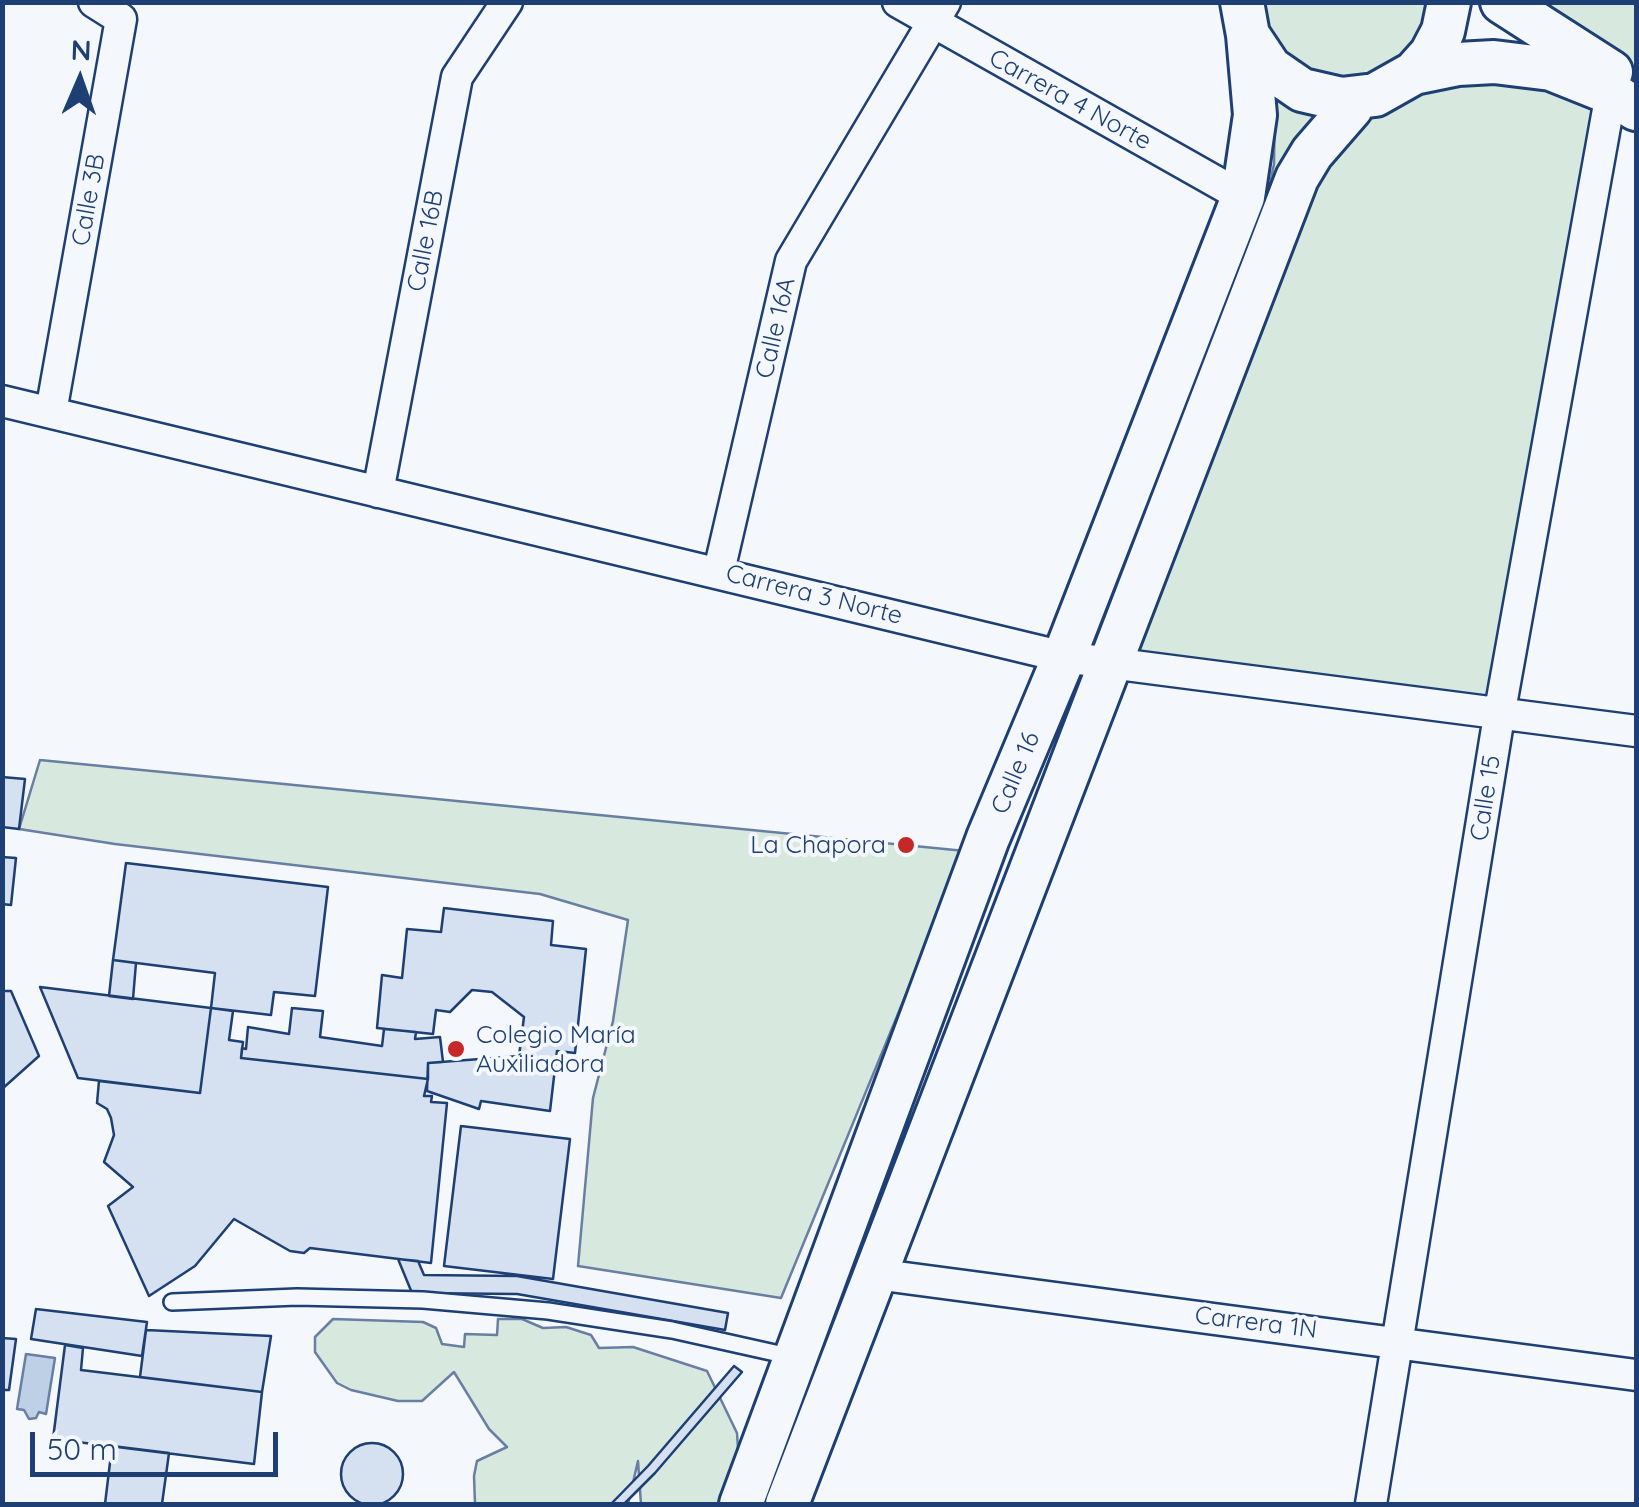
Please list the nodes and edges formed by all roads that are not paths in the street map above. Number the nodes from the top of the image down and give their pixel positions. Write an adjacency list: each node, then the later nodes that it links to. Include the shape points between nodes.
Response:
1 (94, 2): 13 (street, Calle 3B, via 122,19)
2 (506, 2): 14 (street, Calle 16B, via 457,77)
3 (898, 2): 6 (street, Carrera 4 Norte)
4 (1448, 2): 8 (main road, via 1443,32)
5 (1502, 2): 9 (main road)
6 (939, 12): 11 (street, Carrera 4 Norte); 15 (street, Calle 16A, via 791,261)
7 (1245, 19): 10 (main road, via 1270,68 1285,80); 11 (main road, Calle 16, via 1255,115)
8 (1414, 74): 9 (main road, via 1494,62 1551,69); 10 (main road)
9 (1628, 97): 18 (street, Calle 15)
10 (1356, 103): 17 (main road, Calle 16, via 1297,178)
11 (1243, 197): 16 (main road, Calle 16)
12 (2, 401): 13 (street, Carrera 3 Norte)
13 (51, 412): 14 (street, Carrera 3 Norte)
14 (378, 492): 15 (street, Carrera 3 Norte)
15 (720, 572): 16 (street, Carrera 3 Norte)
16 (1064, 657): 17 (street, Carrera 3 Norte); 23 (main road, Calle 16, via 988,838)
17 (1109, 664): 18 (street, Carrera 3 Norte); 20 (main road, Calle 16)
18 (1499, 716): 19 (street, Carrera 3 Norte); 22 (street, Calle 15)
19 (1636, 731)
20 (875, 1274): 22 (street, Carrera 1N); 26 (main road, Calle 16)
21 (172, 1302): 23 (lane, via 423,1300 672,1330)
22 (1398, 1342): 24 (street, Carrera 1N); 27 (street, Calle 15)
23 (795, 1357): 25 (main road, Calle 16)
24 (1636, 1374)
25 (741, 1504)
26 (787, 1504)
27 (1371, 1504)

